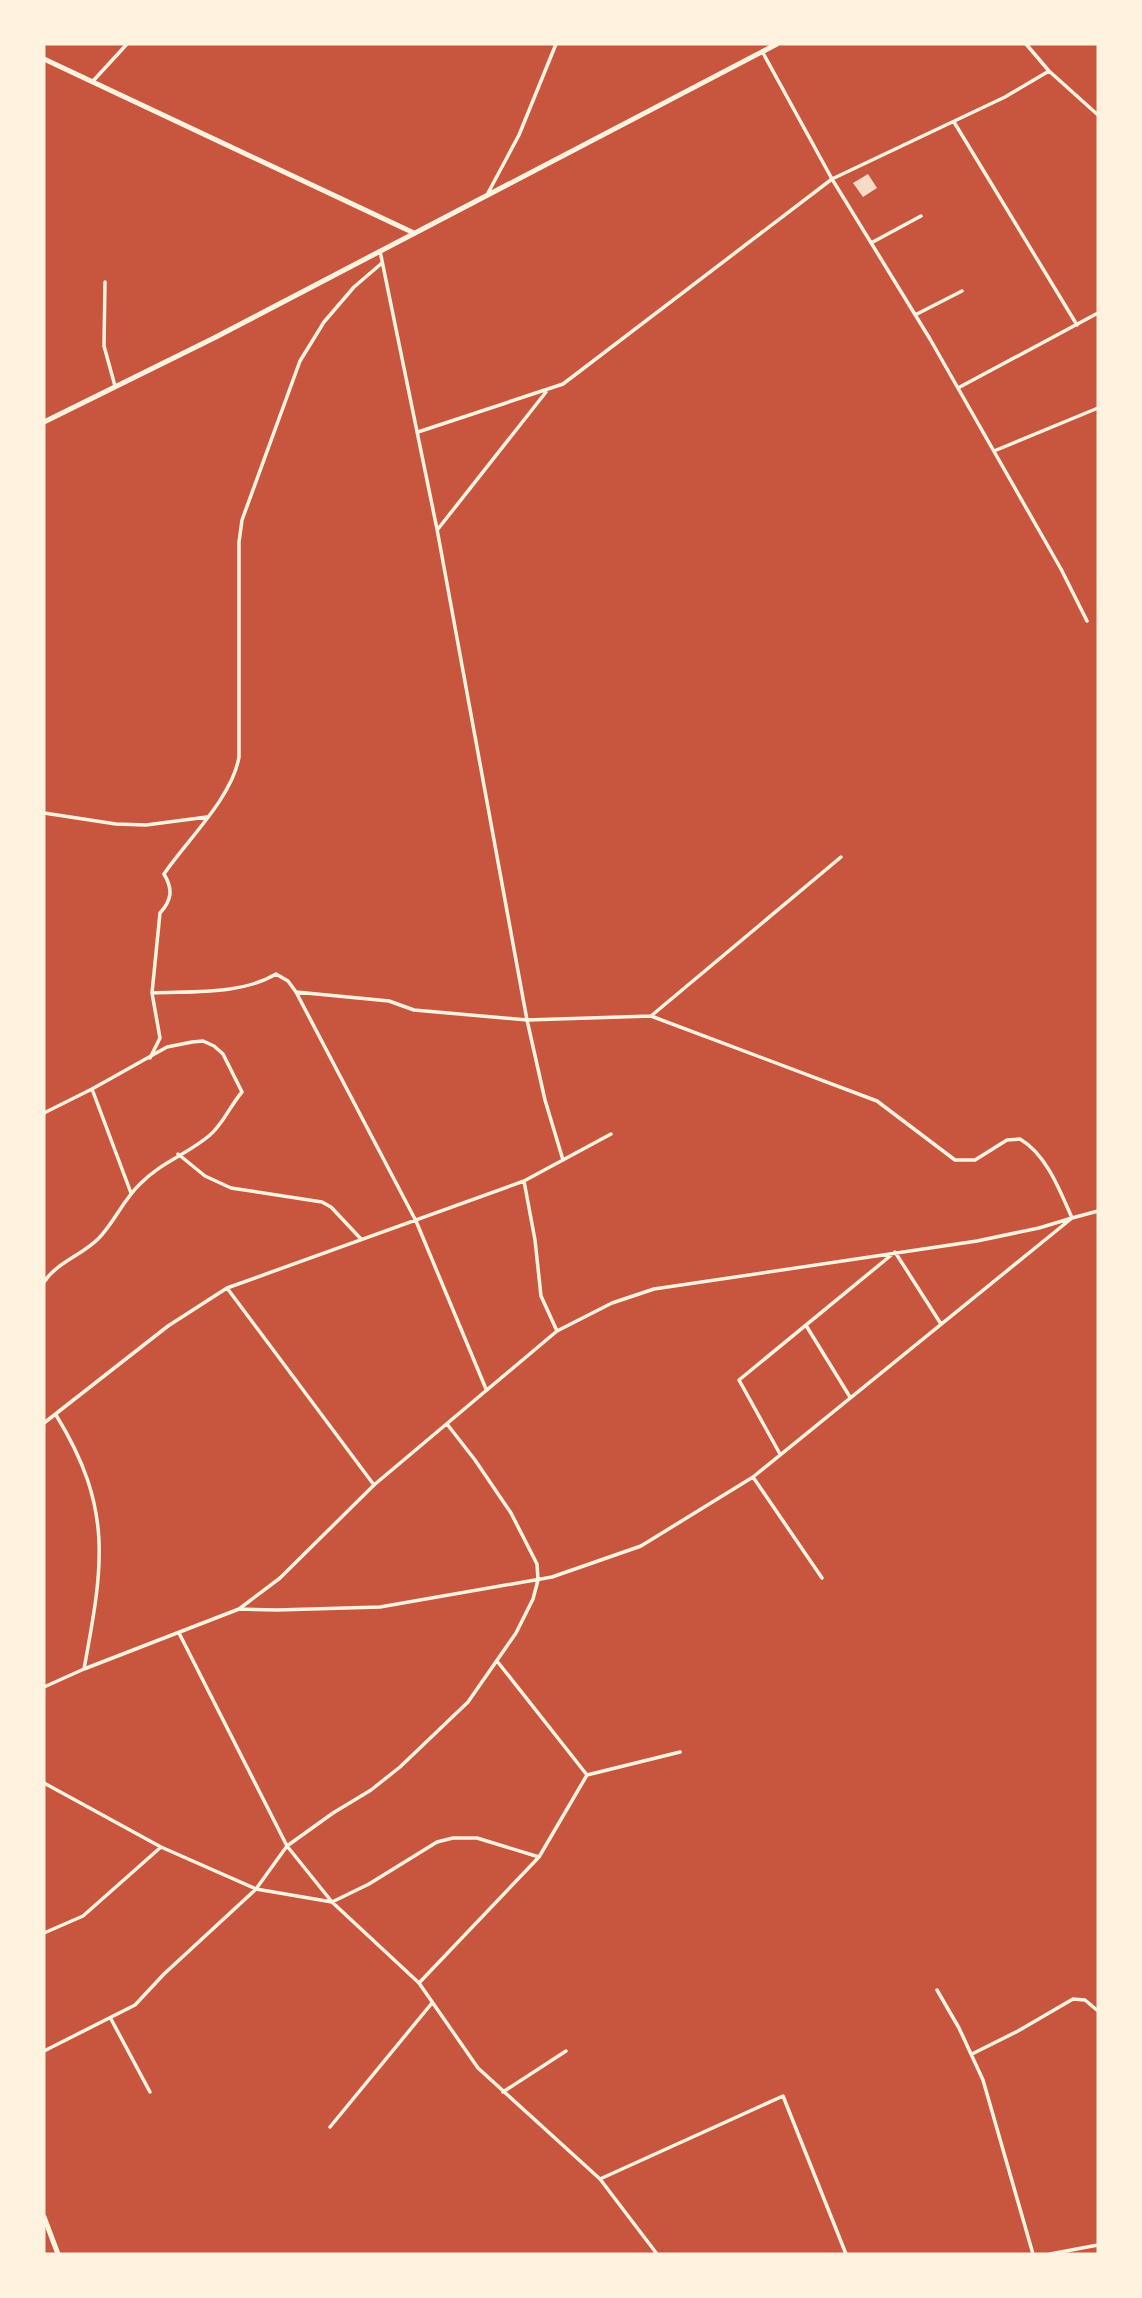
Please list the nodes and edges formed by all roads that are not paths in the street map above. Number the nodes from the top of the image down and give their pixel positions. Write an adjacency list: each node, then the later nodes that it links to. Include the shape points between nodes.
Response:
1 (127, 44): 8 (street)
2 (556, 44): 12 (street, via 519,135)
3 (777, 44): 5 (main road)
4 (1026, 44): 7 (street)
5 (762, 51): 11 (street); 12 (main road)
6 (44, 59): 8 (main road)
7 (1049, 71): 9 (street); 10 (street)
8 (93, 82): 14 (main road)
9 (1098, 115)
10 (954, 121): 11 (street); 22 (street)
11 (832, 179): 15 (street); 25 (street)
12 (487, 195): 14 (main road)
13 (921, 216): 15 (street)
14 (414, 233): 16 (main road)
15 (871, 243): 21 (street)
16 (380, 251): 17 (street); 23 (main road)
17 (382, 263): 28 (street); 33 (street, via 354,287 311,341 249,496 239,530 239,757 233,779)
18 (105, 282): 23 (street, via 104,346)
19 (962, 291): 21 (street)
20 (1098, 313): 22 (street)
21 (915, 315): 24 (street)
22 (1077, 325): 24 (street)
23 (115, 386): 27 (main road)
24 (958, 388): 29 (street)
25 (548, 391): 28 (street); 30 (street)
26 (1098, 408): 29 (street)
27 (44, 422)
28 (418, 432): 30 (street)
29 (993, 451): 31 (street)
30 (437, 529): 38 (street)
31 (1087, 621)
32 (44, 813): 33 (street, via 126,825)
33 (207, 817): 36 (street, via 164,874 171,886 168,904 160,913)
34 (841, 857): 37 (street)
35 (296, 992): 36 (street, via 276,974 232,989); 38 (street, via 389,1001 414,1010); 50 (street)
36 (152, 993): 39 (street, via 160,1038)
37 (651, 1016): 38 (street); 49 (street, via 877,1101 955,1160 975,1160 1000,1143 1020,1139 1049,1171)
38 (527, 1020): 45 (street)
39 (150, 1058): 40 (street); 44 (street, via 167,1047 203,1041 223,1054 242,1092 216,1130)
40 (92, 1089): 42 (street); 47 (street)
41 (44, 1106): 42 (street)
42 (44, 1113)
43 (611, 1134): 45 (street)
44 (178, 1154): 47 (street); 51 (street, via 205,1176 230,1188 331,1206)
45 (563, 1160): 46 (street)
46 (524, 1181): 50 (street); 57 (street, via 541,1296)
47 (131, 1193): 53 (street, via 101,1236)
48 (1098, 1210): 49 (street)
49 (1072, 1218): 52 (street, via 977,1241); 55 (street)
50 (416, 1221): 51 (street); 58 (street)
51 (361, 1240): 54 (street)
52 (895, 1252): 55 (street); 56 (street); 57 (street, via 654,1289 612,1303)
53 (44, 1282)
54 (227, 1288): 60 (street, via 168,1326); 65 (street)
55 (941, 1324): 59 (street)
56 (807, 1326): 59 (street); 63 (street, via 739,1380)
57 (557, 1331): 58 (street)
58 (486, 1389): 62 (street)
59 (850, 1397): 63 (street)
60 (55, 1415): 61 (street); 71 (street, via 80,1459 100,1529 98,1596)
61 (44, 1423)
62 (447, 1424): 65 (street); 67 (street, via 517,1523 537,1564)
63 (780, 1454): 64 (street)
64 (753, 1477): 66 (street); 67 (street, via 641,1546)
65 (374, 1485): 68 (street, via 281,1578)
66 (822, 1577)
67 (538, 1580): 68 (street, via 380,1607); 70 (street, via 527,1615)
68 (239, 1609): 69 (street)
69 (179, 1633): 71 (street); 76 (street)
70 (498, 1661): 74 (street); 76 (street, via 468,1702 400,1767)
71 (84, 1669): 72 (street)
72 (44, 1687)
73 (680, 1752): 74 (street)
74 (587, 1775): 78 (street)
75 (44, 1783): 77 (street)
76 (287, 1846): 79 (street); 80 (street)
77 (161, 1847): 79 (street); 81 (street, via 83,1916)
78 (540, 1857): 80 (street, via 477,1838 453,1838 437,1842); 82 (street)
79 (256, 1889): 80 (street); 86 (street, via 135,2005)
80 (332, 1902): 82 (street)
81 (44, 1933)
82 (419, 1983): 84 (street)
83 (937, 1990): 89 (street)
84 (432, 2003): 91 (street, via 478,2068); 92 (street)
85 (1098, 2011): 89 (street, via 1085,2000 1073,1999)
86 (111, 2019): 87 (street); 90 (street)
87 (44, 2051)
88 (566, 2051): 91 (street)
89 (972, 2054): 99 (street)
90 (150, 2092)
91 (503, 2092): 93 (street)
92 (330, 2127)
93 (600, 2179): 97 (street); 98 (street, via 783,2096)
94 (44, 2217): 96 (main road)
95 (1098, 2245): 100 (street)
96 (58, 2254)
97 (657, 2254)
98 (846, 2254)
99 (1033, 2254)
100 (1050, 2254)

